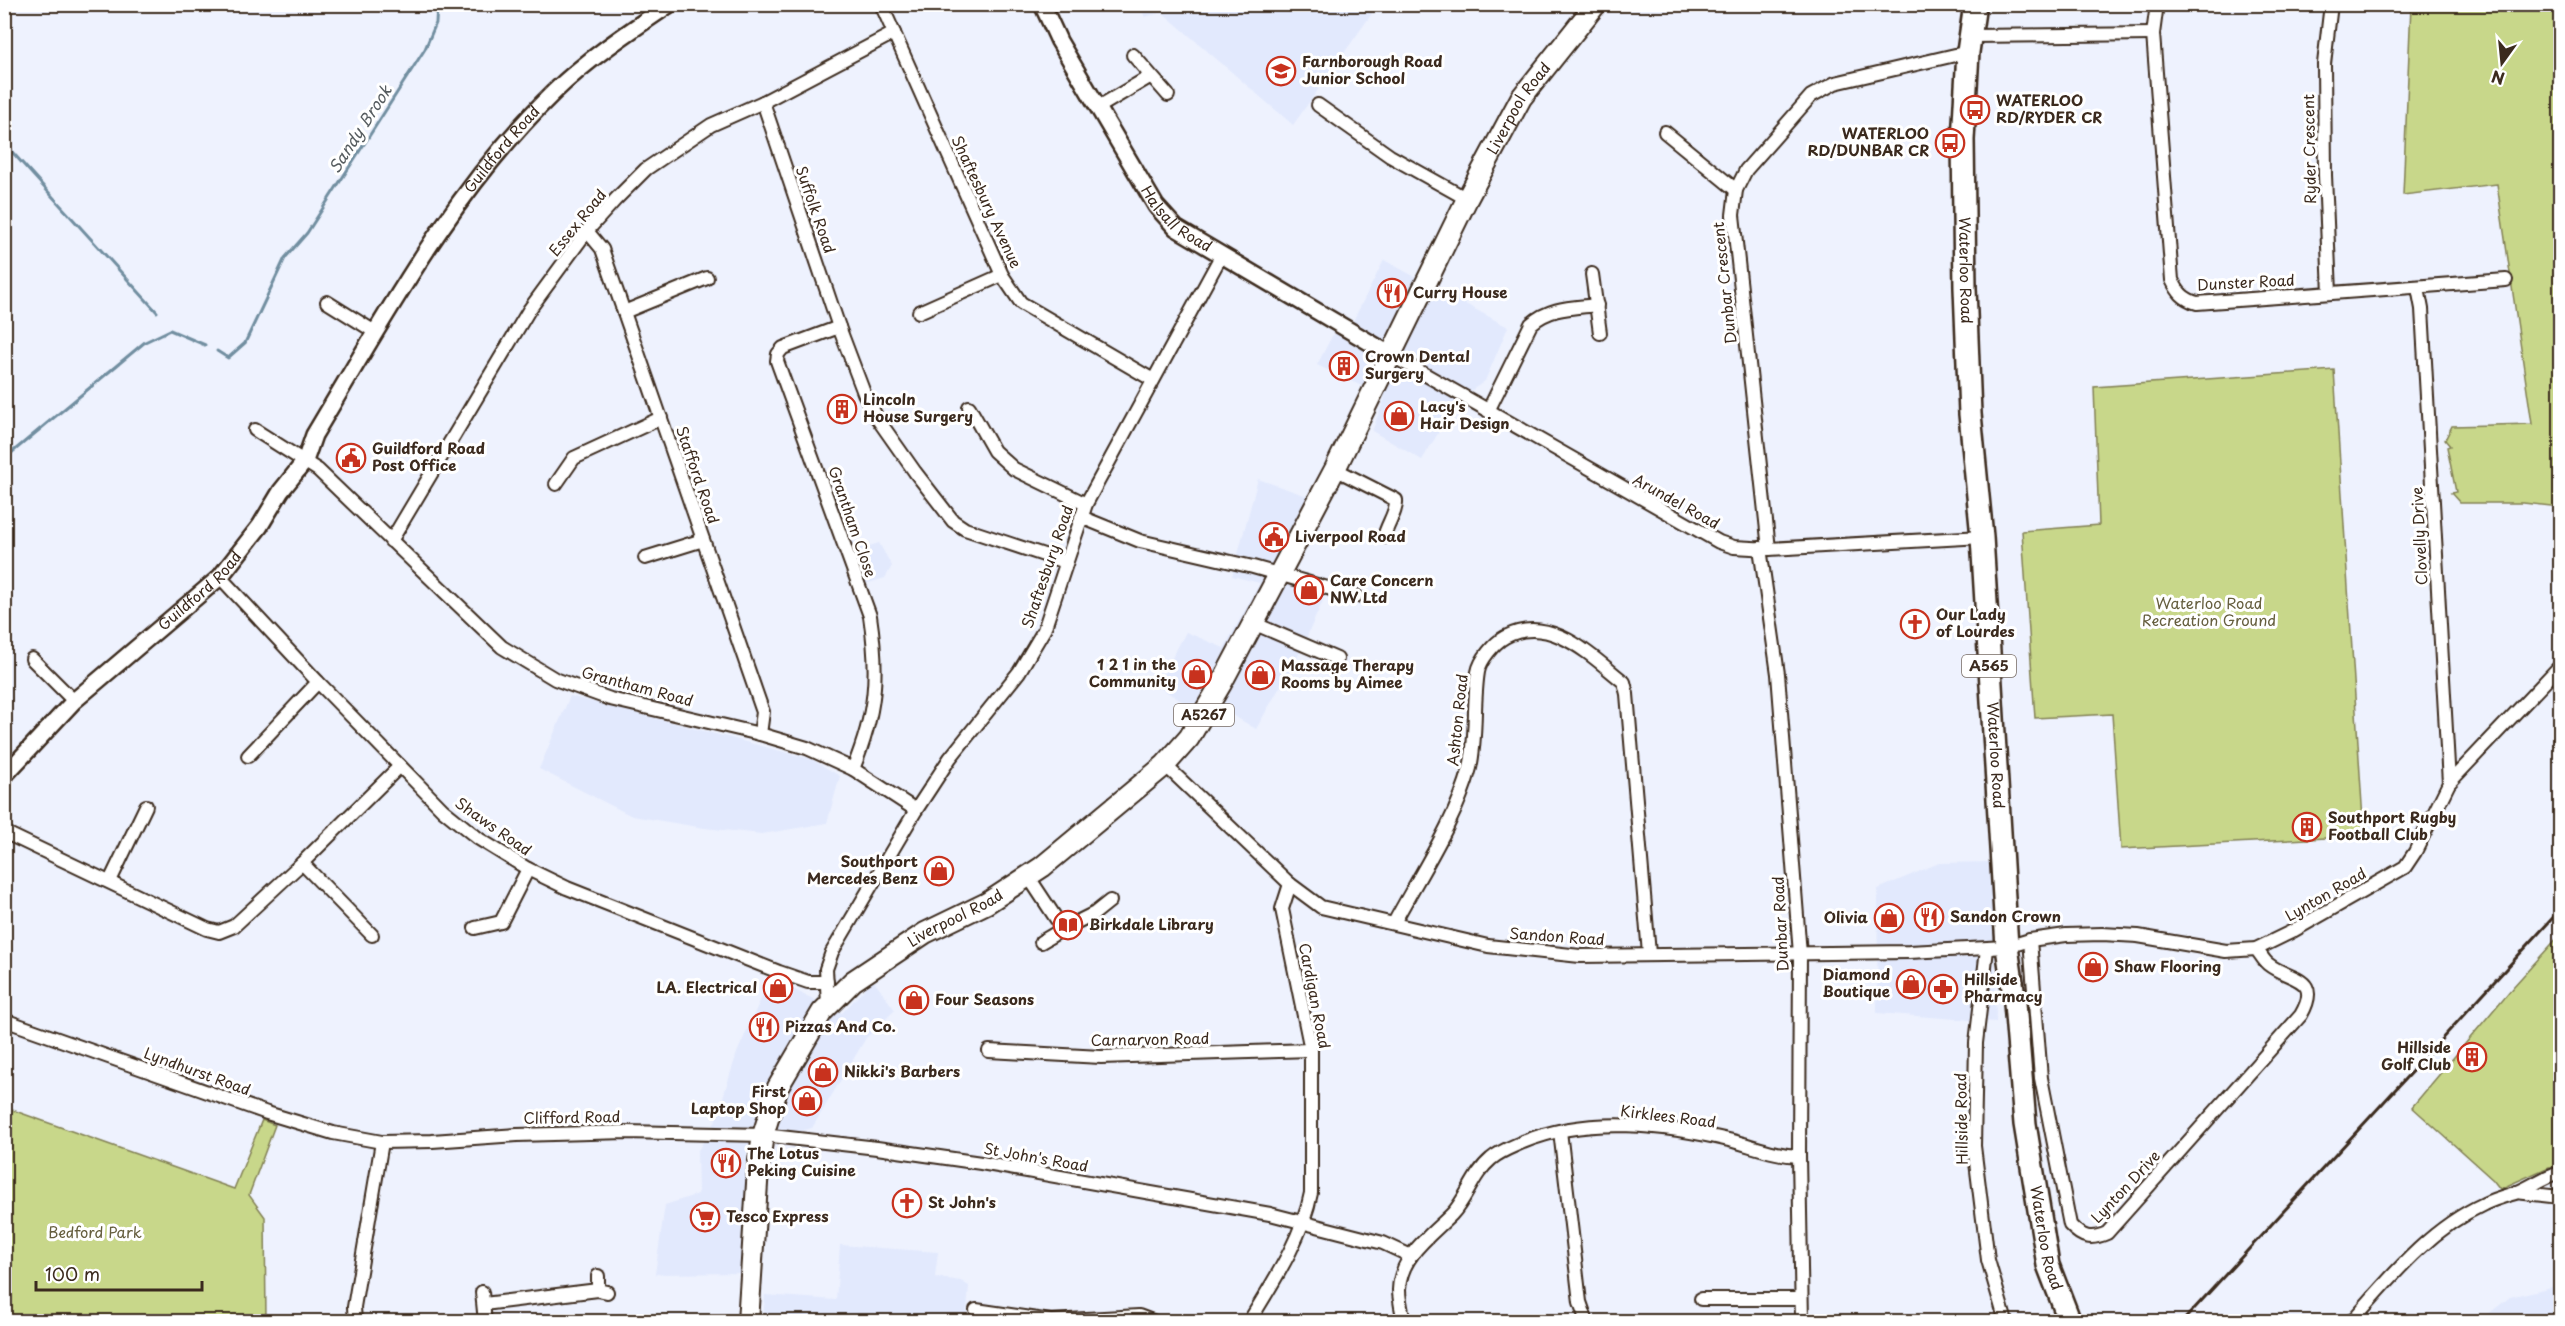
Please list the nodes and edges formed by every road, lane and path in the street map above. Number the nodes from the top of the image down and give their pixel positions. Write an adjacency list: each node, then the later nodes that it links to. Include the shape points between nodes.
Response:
1 (670, 4): 33 (street, Guildford Road, via 595,56 517,131 457,205)
2 (881, 4): 8 (street, Shaftesbury Avenue)
3 (1042, 4): 16 (street, Halsall Road)
4 (1596, 4): 19 (main road, Liverpool Road / A5267, via 1521,98)
5 (1975, 4): 10 (highway, Waterloo Road / A565)
6 (2157, 4): 9 (street)
7 (2331, 4): 27 (street, Ryder Crescent, via 2324,64)
8 (894, 33): 14 (street, Essex Road); 23 (street, Shaftesbury Avenue)
9 (2153, 34): 10 (street); 27 (street, Dunster Road, via 2172,280 2178,292 2197,303)
10 (1970, 44): 18 (street, Dunbar Crescent, via 1821,89 1759,154); 47 (highway, Waterloo Road / A565, via 1963,140 1965,288 1970,414)
11 (1133, 55): 12 (street)
12 (1151, 76): 13 (street); 16 (street)
13 (1168, 96)
14 (763, 102): 20 (street, Essex Road, via 711,125 646,169); 32 (street, Suffolk Road)
15 (1318, 105): 19 (street, via 1390,156)
16 (1097, 108): 21 (street, Halsall Road, via 1156,206 1176,228)
17 (1665, 132): 18 (street)
18 (1736, 190): 50 (street, Dunbar Crescent, via 1733,215)
19 (1467, 199): 35 (main road, Liverpool Road / A5267)
20 (587, 231): 30 (street, Stafford Road, via 602,249); 49 (street, Essex Road, via 530,310)
21 (1221, 256): 35 (street, Halsall Road); 36 (street, Shaftesbury Road)
22 (1592, 274): 29 (street)
23 (1002, 275): 31 (street); 36 (street, Shaftesbury Avenue, via 1021,303)
24 (707, 278): 30 (street)
25 (2506, 280): 26 (street, Dunster Road)
26 (2418, 288): 27 (street, Dunster Road); 68 (street, Clovelly Drive)
27 (2330, 292)
28 (327, 302): 33 (street)
29 (1597, 305): 34 (street); 38 (street, via 1556,309 1531,324)
30 (624, 312): 39 (street, Stafford Road)
31 (919, 312)
32 (839, 327): 52 (street, Suffolk Road, via 877,418 953,521 965,529); 66 (street, Grantham Close, via 783,348 777,361 870,616 876,656 875,699)
33 (375, 332): 41 (street, Guildford Road, via 314,435)
34 (1600, 333)
35 (1391, 355): 38 (street, Arundel Road); 42 (main road, Liverpool Road / A5267)
36 (1153, 380): 44 (street, Shaftesbury Road)
37 (969, 407): 44 (street, via 994,451 1014,469)
38 (1488, 411): 50 (street, Arundel Road, via 1719,542)
39 (661, 418): 43 (street, via 574,458); 48 (street, Stafford Road)
40 (255, 430): 41 (street)
41 (305, 461): 49 (street, Grantham Road); 54 (street, Guildford Road)
42 (1335, 469): 46 (street, via 1396,500 1397,507); 53 (main road, Liverpool Road / A5267)
43 (556, 484)
44 (1086, 504): 45 (street, Shaftesbury Road)
45 (1081, 517): 52 (street, Shaftesbury Road); 53 (street, via 1140,541)
46 (1384, 537)
47 (1982, 537): 50 (street, Arundel Road); 84 (highway, Waterloo Road / A565)
48 (703, 540): 51 (street); 62 (street, Stafford Road, via 763,712)
49 (391, 541): 62 (street, Grantham Road, via 502,648 555,679 610,699)
50 (1765, 549): 87 (street, Dunbar Road)
51 (645, 558)
52 (1065, 562): 70 (street, Shaftesbury Road, via 1044,630 1019,672 950,758)
53 (1279, 574): 55 (street); 56 (main road, Liverpool Road / A5267)
54 (220, 577): 60 (street, Shaws Road); 61 (street, Guildford Road)
55 (1356, 596)
56 (1253, 623): 58 (street); 64 (main road, Liverpool Road / A5267, via 1204,715)
57 (32, 659): 61 (street)
58 (1337, 659)
59 (2560, 666): 68 (street, Lynton Road)
60 (318, 682): 63 (street); 65 (street, Shaws Road)
61 (74, 701): 67 (street, Guildford Road)
62 (760, 734): 66 (street, Grantham Road, via 807,748)
63 (248, 756)
64 (1165, 765): 74 (main road, Liverpool Road / A5267); 76 (street, Sandon Road)
65 (400, 766): 72 (street); 73 (street, Shaws Road, via 452,817)
66 (853, 769): 70 (street, Grantham Road)
67 (4, 776)
68 (2449, 783): 85 (street, Lynton Road, via 2404,867)
69 (146, 806): 75 (street)
70 (916, 810): 88 (street, Shaftesbury Road, via 832,952 826,969)
71 (4, 832): 75 (street)
72 (302, 863): 75 (street, via 234,926 219,932 207,930); 81 (street)
73 (528, 869): 79 (street, via 501,922); 88 (street, Shaws Road, via 779,972 808,982)
74 (1028, 876): 80 (street); 89 (main road, Liverpool Road / A5267, via 987,903 929,930 853,981)
75 (110, 881)
76 (1290, 884): 78 (street, Sandon Road, via 1321,908); 91 (street, Cardigan Road, via 1281,909)
77 (1110, 902): 80 (street)
78 (1394, 923): 86 (street, Sandon Road, via 1488,946 1580,956); 86 (street, Ashton Road, via 1460,798 1470,765 1478,669 1496,641 1515,632 1536,629 1558,634 1624,682)
79 (475, 928)
80 (1063, 929): 83 (street)
81 (372, 935)
82 (2030, 940): 84 (street, Lynton Road); 85 (street, Lynton Road, via 2102,934 2226,951); 85 (street, Lynton Drive, via 2041,1078 2070,1225 2080,1236 2095,1238 2107,1233 2301,1015 2308,1002 2307,989 2299,978 2268,964)
83 (1041, 942)
84 (1997, 948): 87 (street, Sandon Road); 114 (street, Hillside Road, via 1976,1043 1974,1146 1988,1260); 115 (highway, Waterloo Road / A565, via 2015,1003 2025,1124 2048,1265)
85 (2256, 949)
86 (1649, 954): 87 (street, Sandon Road)
87 (1800, 954): 96 (street, Dunbar Road)
88 (827, 982): 89 (street, Shaftesbury Road)
89 (828, 1004): 94 (main road, Liverpool Road / A5267, via 778,1087)
90 (4, 1020): 95 (street, Lyndhurst Road, via 267,1113 333,1133)
91 (1311, 1050): 92 (street, Carnarvon Road, via 1101,1058); 100 (street, Cardigan Road, via 1311,1193)
92 (989, 1051)
93 (1560, 1131): 96 (street, Kirklees Road, via 1604,1125 1645,1127 1733,1141 1777,1155); 101 (street, Kirklees Road, via 1533,1138 1491,1158 1454,1212); 112 (street, via 1580,1302)
94 (763, 1135): 95 (street, Clifford Road, via 626,1132); 100 (street, St John's Road, via 981,1163); 108 (main road, Liverpool Road / A5267)
95 (382, 1142): 106 (street, via 354,1307)
96 (1799, 1156): 104 (street, Dunbar Road)
97 (2560, 1172): 98 (street)
98 (2516, 1192): 99 (street); 116 (street, via 2483,1204 2443,1229 2411,1255)
99 (2560, 1197)
100 (1302, 1223): 101 (street, via 1383,1243); 110 (street, Cardigan Road)
101 (1411, 1256): 111 (street, via 1403,1268 1399,1290)
102 (598, 1276): 107 (street, via 603,1291 483,1298)
103 (1701, 1299): 104 (street)
104 (1801, 1299): 113 (street, Dunbar Road)
105 (976, 1310): 109 (street, via 1051,1321 1139,1317)
106 (355, 1322)
107 (484, 1322)
108 (748, 1322)
109 (1155, 1322)
110 (1249, 1322)
111 (1404, 1322)
112 (1587, 1322)
113 (1802, 1322)
114 (2006, 1322)
115 (2070, 1322)
116 (2350, 1322)

